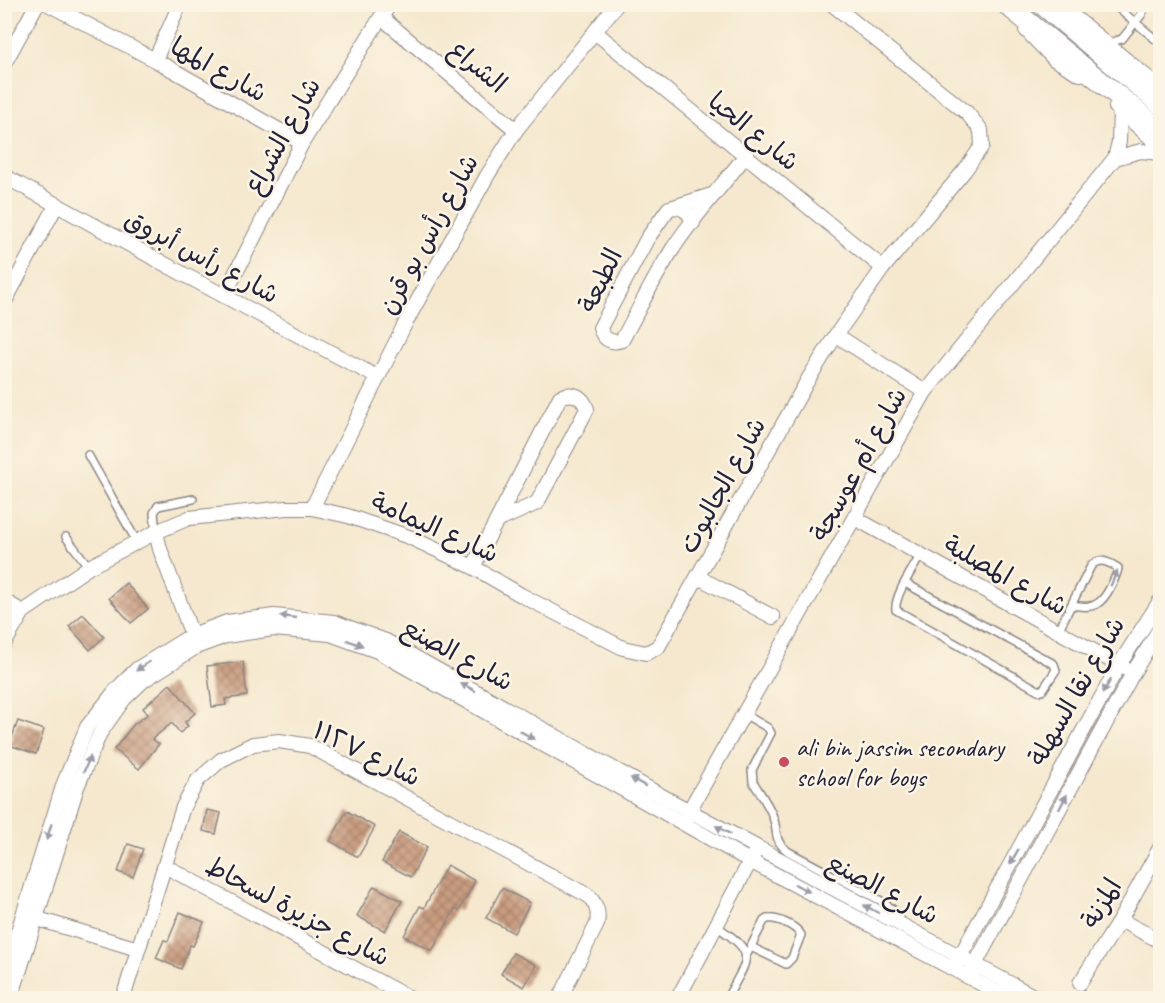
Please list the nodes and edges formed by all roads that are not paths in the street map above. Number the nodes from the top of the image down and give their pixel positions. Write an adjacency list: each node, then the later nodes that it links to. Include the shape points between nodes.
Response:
1 (37, 4): 17 (street)
2 (48, 4): 16 (street, شارع المها)
3 (390, 4): 11 (street, شارع الشراع)
4 (617, 4): 13 (street, شارع رأس بو قرن)
5 (832, 4): 33 (street, شارع الجالبوت, via 967,112 981,130 982,146)
6 (1006, 4): 20 (street, via 1054,59 1095,85); 22 (main road)
7 (1113, 4): 12 (lane)
8 (1145, 4): 12 (lane)
9 (179, 5): 16 (street)
10 (1053, 5): 15 (street); 19 (main road)
11 (381, 17): 21 (street, الشراع); 23 (street, شارع الشراع)
12 (1135, 23): 14 (lane); 15 (lane, via 1122,39)
13 (595, 32): 21 (street, شارع رأس بو قرن); 26 (street, شارع الحيا)
14 (1161, 43)
15 (1105, 44): 18 (street)
16 (155, 60): 23 (street, شارع المها)
17 (4, 64)
18 (1161, 88)
19 (1161, 104)
20 (1120, 111): 24 (street); 27 (street)
21 (516, 129): 37 (street, شارع رأس بو قرن)
22 (1161, 130)
23 (302, 142): 34 (street, شارع الشراع)
24 (1161, 146)
25 (1161, 153): 27 (street, via 1141,151)
26 (746, 155): 29 (street, الطبعة); 33 (street, شارع الحيا)
27 (1115, 158): 38 (street, شارع أم عوسجة)
28 (4, 176): 30 (street, شارع رأس أبروق)
29 (715, 194): 31 (street); 32 (street, الطبعة)
30 (57, 204): 34 (street, شارع رأس أبروق); 35 (street)
31 (674, 207): 32 (street, via 685,209); 32 (street, الطبعة, via 669,208 647,239 600,328 605,338 613,342 622,340 672,250)
32 (693, 223)
33 (883, 268): 36 (street, شارع الجالبوت)
34 (224, 296): 37 (street, شارع رأس أبروق)
35 (4, 303)
36 (836, 335): 38 (street); 52 (street, شارع الجالبوت)
37 (377, 376): 43 (street, شارع رأس بو قرن)
38 (925, 392): 44 (street, شارع أم عوسجة)
39 (88, 455): 48 (lane)
40 (511, 490): 42 (street); 42 (street, via 560,397 577,395 586,409); 45 (street)
41 (193, 499): 46 (lane, via 158,506 154,513)
42 (537, 503): 45 (street)
43 (312, 508): 46 (street, شارع اليمامة, via 189,518); 51 (street, شارع اليمامة, via 409,537)
44 (855, 518): 49 (street, شارع المصلبة); 66 (street, شارع أم عوسجة)
45 (497, 521): 51 (street)
46 (156, 532): 48 (street, شارع اليمامة); 61 (street)
47 (66, 537): 50 (lane)
48 (137, 542): 50 (street, شارع اليمامة)
49 (921, 555): 53 (lane); 60 (street, شارع المصلبة)
50 (89, 567): 57 (street, شارع اليمامة)
51 (473, 567): 63 (street, شارع اليمامة, via 623,648)
52 (698, 577): 58 (street); 63 (street, شارع الجالبوت, via 658,648)
53 (905, 583): 53 (lane, via 895,606 899,613 1038,690 1046,687 1056,670 1054,664)
54 (1161, 600): 64 (street, شارع نقا السهلة)
55 (4, 601): 57 (street)
56 (1072, 605): 56 (lane, one-way to 56, via 1085,607 1101,602 1119,568 1095,561); 60 (lane)
57 (23, 612): 62 (street, شارع اليمامة)
58 (773, 617)
59 (1161, 628): 65 (street, شارع نقا السهلة)
60 (1058, 631): 64 (street, شارع المصلبة)
61 (194, 641): 67 (street, شارع الصنع, via 227,622 274,616 334,622 386,641); 72 (street, شارع الصنع, via 137,669 87,727 64,783)
62 (4, 644)
63 (645, 653)
64 (1119, 665): 65 (street, شارع المصلبة); 80 (street, شارع نقا السهلة, one-way to 80)
65 (1133, 673): 81 (street, شارع نقا السهلة, one-way to 65)
66 (744, 714): 67 (street, شارع أم عوسجة); 75 (lane, via 771,733 752,776 783,848 890,907)
67 (686, 816): 69 (street, شارع الصنع, one-way to 67); 70 (street, شارع الصنع)
68 (1161, 848): 73 (street, المزنة)
69 (758, 849): 70 (street); 75 (street, شارع الصنع, one-way to 69)
70 (750, 861): 74 (street); 80 (street, شارع الصنع, one-way to 80)
71 (165, 866): 78 (street, شارع ١١٢٧); 84 (street, شارع ١١٢٧, via 183,807 198,780 221,760 253,744 279,741 310,746 589,896 599,913 597,924); 88 (street, شارع جزيرة لسحاط)
72 (31, 917): 78 (street); 82 (street, شارع الصنع); 86 (street, شارع الصنع)
73 (1120, 920): 76 (street); 83 (street, المزنة)
74 (716, 926): 79 (lane, via 738,941); 85 (street)
75 (904, 927): 80 (street, شارع الصنع)
76 (1161, 941)
77 (751, 947): 77 (lane, via 770,918 800,933 801,940 788,963); 79 (lane)
78 (138, 949): 87 (street, شارع ١١٢٧)
79 (746, 956): 89 (lane)
80 (957, 962): 81 (street, شارع الصنع)
81 (972, 970): 90 (street, شارع الصنع); 91 (street, شارع الصنع)
82 (4, 976)
83 (1080, 982)
84 (563, 997)
85 (682, 997)
86 (11, 999)
87 (123, 999)
88 (409, 999)
89 (727, 999)
90 (1008, 999)
91 (1037, 999)

